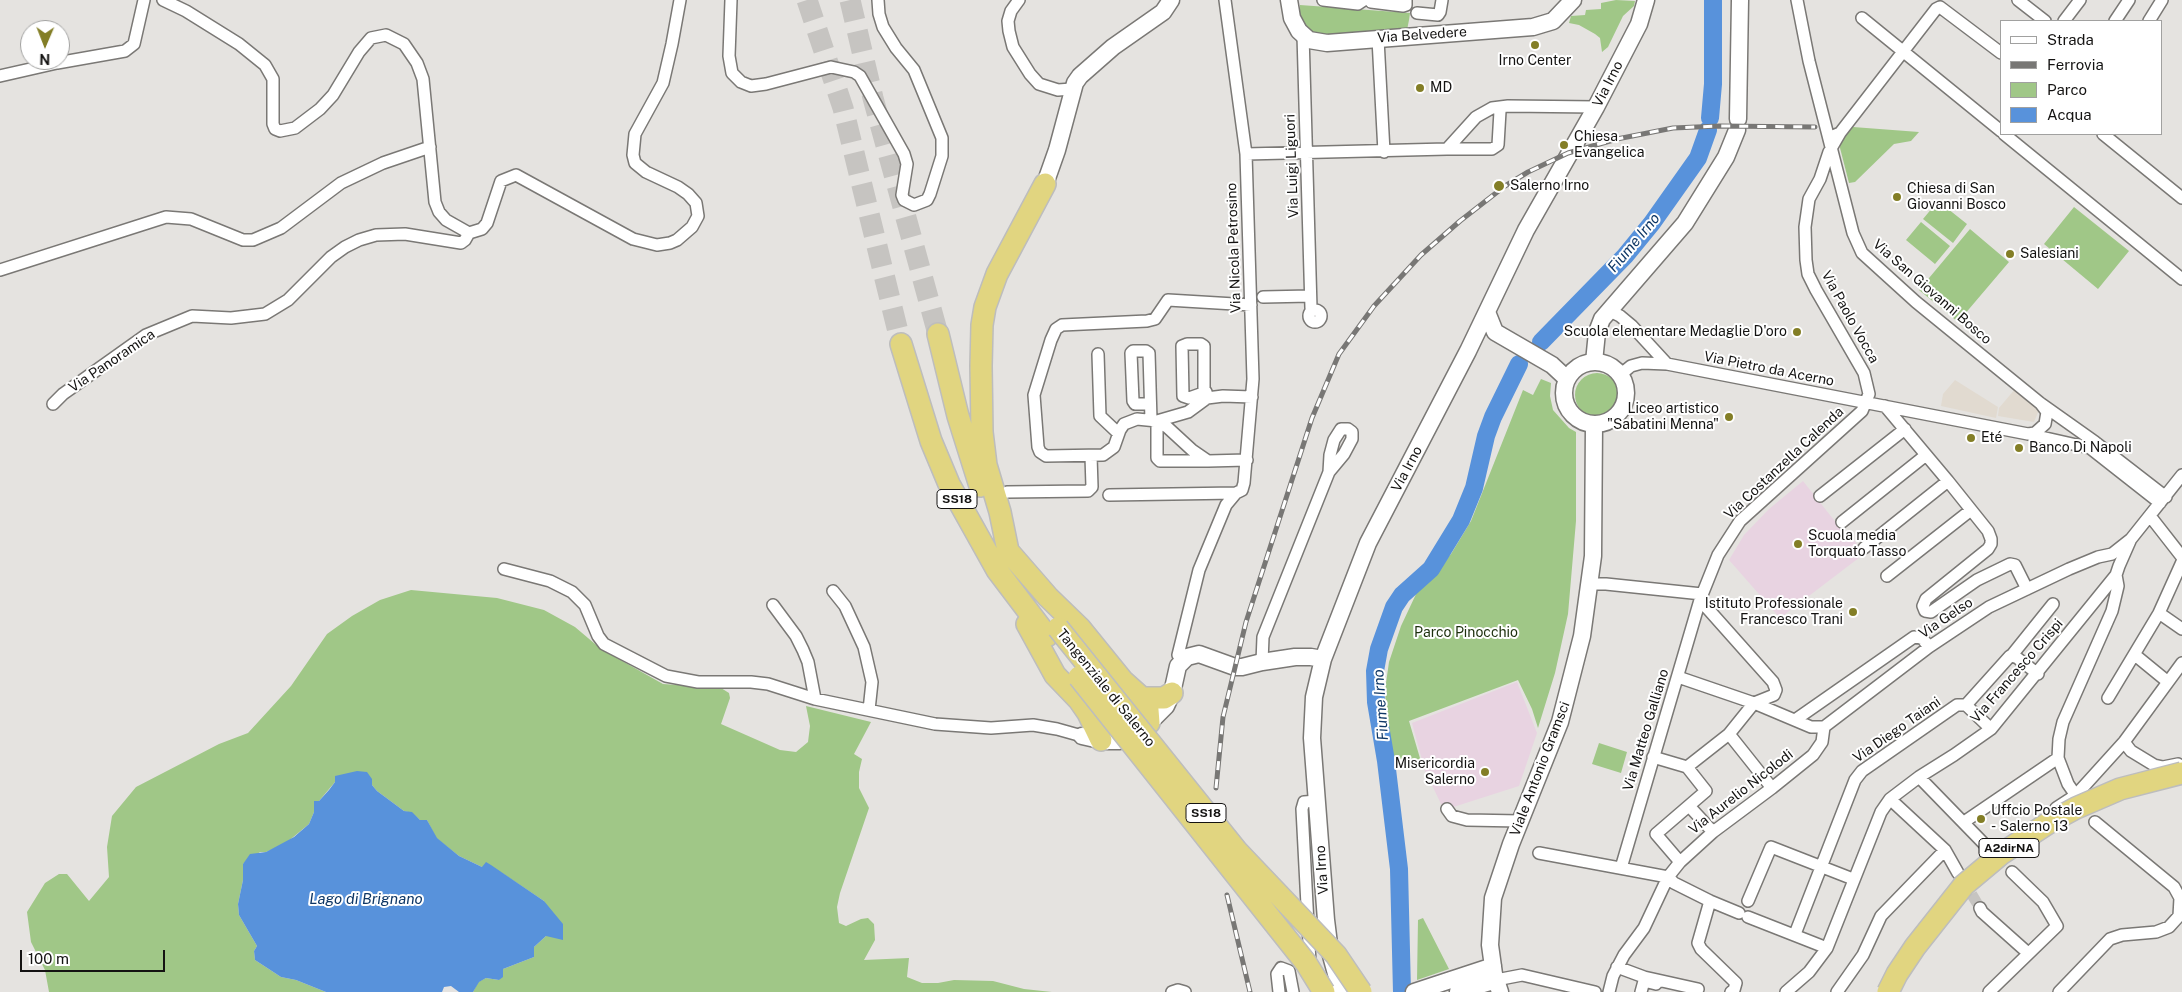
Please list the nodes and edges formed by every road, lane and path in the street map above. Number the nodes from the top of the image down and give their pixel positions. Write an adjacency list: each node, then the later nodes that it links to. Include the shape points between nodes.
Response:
1 (144, 0): 35 (street, via 134,44 125,51)
2 (163, 0): 44 (street, via 239,44 265,65 273,79 273,124 280,131 295,128 320,109 371,38 386,35 399,40 411,51 423,78)
3 (680, 0): 54 (street, via 663,83 635,134 633,155 635,163 646,172 678,187 693,199 698,216 692,227 670,243 641,243 516,175 501,180 487,223 482,229)
4 (731, 0): 5 (street, via 730,66 737,79 757,86 831,67 860,76 904,154 907,164 902,195 904,200 914,205 927,200 930,194 942,156 942,138 914,70 883,27)
5 (878, 0)
6 (1020, 0): 36 (street, via 1008,21 1013,47 1039,84 1058,90)
7 (1171, 0): 36 (main road, via 1163,12 1092,64)
8 (1225, 0): 48 (street, Via Nicola Petrosino)
9 (1290, 0): 31 (main road, via 1294,25)
10 (1323, 0): 22 (street, via 1358,4)
11 (1406, 0): 22 (street, via 1406,6)
12 (1442, 0): 24 (street, via 1438,14)
13 (1573, 0): 32 (main road, Via Belvedere, via 1553,21 1533,27)
14 (1641, 0): 30 (main road, Via Irno)
15 (1646, 0): 30 (main road, Via Irno)
16 (1740, 0): 61 (main road, via 1737,125 1726,157 1685,223)
17 (1797, 0): 40 (street, Via San Giovanni Bosco, via 1808,61)
18 (2018, 0): 23 (street)
19 (2080, 0): 27 (street)
20 (2129, 0): 28 (street)
21 (2162, 0): 29 (street)
22 (1368, 1)
23 (2032, 4): 26 (street)
24 (1416, 13)
25 (1862, 18): 33 (street)
26 (2044, 20)
27 (2065, 20)
28 (2116, 20)
29 (2150, 20)
30 (1639, 24): 38 (main road, Via Irno)
31 (1303, 35): 32 (main road, Via Belvedere, via 1315,42); 49 (street, Via Luigi Liguori)
32 (1378, 39): 47 (street)
33 (1903, 51): 34 (street, Via Paolo Vocca, via 1940,7); 39 (street); 41 (street, Via Paolo Vocca)
34 (2000, 52)
35 (0, 76)
36 (1072, 89): 52 (main road, via 1058,150)
37 (1502, 107): 38 (street); 45 (street, via 1485,111); 45 (street, via 1498,146 1492,149)
38 (1596, 107): 62 (main road, Via Irno, via 1526,230)
39 (2000, 131)
40 (1827, 132): 41 (street, via 1835,136); 46 (street, Via San Giovanni Bosco)
41 (1840, 133): 46 (street, Via Paolo Vocca)
42 (2004, 135): 56 (street)
43 (2117, 138): 53 (street)
44 (430, 147): 54 (street, via 433,190 439,212 446,220); 55 (street, via 341,182 281,228 253,240 243,240 191,219 173,216 145,222)
45 (1447, 148): 47 (street)
46 (1832, 148): 50 (street, Via Paolo Vocca); 51 (street, Via San Giovanni Bosco)
47 (1384, 152): 49 (street)
48 (1246, 154): 49 (street); 59 (street, Via Nicola Petrosino)
49 (1307, 154): 57 (street, Via Luigi Liguori)
50 (1826, 163): 51 (street, via 1836,169); 74 (street, Via Paolo Vocca, via 1808,200 1805,227 1808,274 1864,373 1869,391)
51 (1839, 177): 75 (street, Via San Giovanni Bosco, via 1853,234 1862,253 1916,302)
52 (1045, 184): 102 (highway, via 997,274 982,325 984,448)
53 (2182, 198)
54 (469, 233): 76 (street, Via Panoramica, via 461,243 406,234 376,235 359,240 331,258 288,300 265,314 231,318 192,316 146,335 63,394)
55 (0, 270)
56 (2182, 279)
57 (1310, 296): 58 (street); 60 (street, Via Luigi Liguori)
58 (1263, 297)
59 (1251, 306): 73 (street, Via Nicola Petrosino, via 1254,350); 85 (street, via 1168,300 1155,319 1068,324 1056,329 1034,395 1038,447 1046,456)
60 (1312, 309)
61 (1608, 310): 68 (main road, via 1597,332); 69 (street, via 1632,326)
62 (1488, 312): 63 (main road); 66 (main road, Via Irno)
63 (1495, 332): 66 (main road, via 1482,335); 71 (main road, via 1552,366)
64 (938, 334): 102 (highway, Tangenziale di Salerno / SS18, via 970,459)
65 (901, 344): 100 (highway, Tangenziale di Salerno / SS18, via 931,441 949,484)
66 (1472, 344): 121 (main road, Via Irno, via 1368,543)
67 (1098, 354): 82 (street, via 1100,416)
68 (1594, 362): 70 (main road, via 1608,365); 71 (main road, via 1576,369)
69 (1666, 364): 70 (street, Via Pietro da Acerno, via 1642,362); 74 (street, Via Pietro da Acerno)
70 (1620, 375): 80 (main road, via 1626,392 1622,410 1610,421)
71 (1567, 379): 80 (main road, via 1564,396 1571,413 1577,419)
72 (1207, 395): 72 (street, via 1204,346 1182,346 1183,396); 73 (street); 79 (street, via 1188,412)
73 (1252, 397): 86 (street, Via Nicola Petrosino)
74 (1866, 402): 78 (street, Via Pietro da Acerno); 112 (street, Via Costanzella Calenda, via 1862,411 1740,521 1718,555)
75 (2040, 402): 83 (street, via 2047,412 2046,421 2040,430); 95 (street, Via San Giovanni Bosco, via 2095,442)
76 (54, 404)
77 (1150, 404): 79 (street)
78 (1885, 406): 81 (street); 83 (street, Via Pietro da Acerno)
79 (1154, 420): 82 (street, via 1131,420); 87 (street); 87 (street, via 1157,458 1160,461)
80 (1594, 425): 109 (main road, Viale Antonio Gramsci)
81 (1905, 429): 84 (street); 94 (street)
82 (1118, 433): 85 (street, via 1114,447 1103,455)
83 (2028, 434): 95 (street, Via Pietro da Acerno, via 2090,448)
84 (1926, 454): 90 (street); 98 (street)
85 (1091, 456): 91 (street, via 1092,487 1088,491)
86 (1247, 460): 87 (street); 92 (street, Via Nicola Petrosino, via 1242,490)
87 (1208, 461)
88 (1329, 472): 123 (street, via 1263,636)
89 (2181, 478): 95 (street)
90 (1948, 481): 96 (street); 101 (street)
91 (1007, 492)
92 (1236, 492): 93 (street); 122 (street, via 1217,523 1199,570 1178,655)
93 (1108, 495)
94 (1820, 496)
95 (2163, 500): 97 (street)
96 (1971, 510): 108 (street); 110 (street, via 1988,531 1991,544 1926,599 1924,611 1931,612 1977,580 2010,564 2015,565)
97 (2150, 516): 99 (street); 104 (street)
98 (1842, 522)
99 (2131, 539): 103 (street, Via Gelso, via 2112,554); 107 (street)
100 (980, 542): 117 (highway, Tangenziale di Salerno / SS18, via 997,570); 139 (highway, via 992,572 1030,629 1055,675 1079,700)
101 (1864, 548)
102 (1008, 551): 117 (highway, Tangenziale di Salerno / SS18); 129 (highway, via 1080,628 1123,681)
103 (2098, 557): 107 (street, via 2107,561); 110 (street, Via Gelso)
104 (2182, 557)
105 (2182, 562): 115 (street)
106 (504, 569): 131 (street, via 550,581 572,592 585,605 604,644 666,676 698,682 768,684)
107 (2116, 575): 125 (street, Via Francesco Crispi); 143 (street, via 2118,586 2112,611 2063,722)
108 (1886, 576)
109 (1590, 584): 112 (street); 155 (main road, Viale Antonio Gramsci, via 1582,636 1560,722)
110 (2027, 589): 118 (street, Via Gelso, via 1989,607)
111 (833, 591): 134 (street, via 845,606 864,647 872,682)
112 (1701, 597): 126 (street, Via Matteo Galliano); 132 (street, via 1773,682 1774,695)
113 (2053, 604): 119 (street, Via Diego Taiani)
114 (773, 605): 131 (street, via 803,650)
115 (2159, 613): 116 (street); 120 (street)
116 (2182, 629)
117 (1053, 632): 185 (highway, Tangenziale di Salerno / SS18, bridge); 187 (highway, Tangenziale di Salerno / SS18, bridge, via 1237,851 1336,955)
118 (1929, 647): 135 (street, via 1922,638 1914,637); 137 (street, Via Gelso)
119 (2012, 655): 125 (street); 133 (street, Via Diego Taiani)
120 (2135, 655): 127 (street); 130 (street)
121 (1323, 659): 123 (main road, via 1295,657); 152 (main road, Via Irno, via 1312,715)
122 (1182, 661): 123 (main road, via 1199,654 1235,667); 128 (main road)
123 (1262, 662)
124 (2182, 663): 127 (street)
125 (2038, 674): 138 (street, Via Francesco Crispi)
126 (1678, 677): 132 (street); 142 (street, Via Matteo Galliano)
127 (2168, 682): 141 (street)
128 (1172, 693): 129 (highway, via 1164,698); 136 (main road, via 1166,706)
129 (1142, 698): 136 (highway, via 1148,710)
130 (2108, 698)
131 (815, 700): 134 (street)
132 (1754, 702): 135 (street); 140 (street)
133 (1966, 705): 138 (street); 162 (street, Via Diego Taiani, via 1957,705 1862,771 1855,780)
134 (869, 710): 139 (street, via 949,725 991,728 1033,725)
135 (1795, 720): 137 (street, via 1811,727)
136 (1149, 723): 139 (main road, via 1120,741)
137 (1824, 727): 149 (street, Via Aurelio Nicolodi, via 1819,748)
138 (1991, 729): 147 (street, Via Francesco Crispi)
139 (1091, 732)
140 (1729, 734): 145 (street); 149 (street)
141 (2124, 742): 144 (street, via 2131,751 2154,765); 150 (street)
142 (1653, 757): 145 (street); 163 (street, Via Matteo Galliano)
143 (2058, 758): 150 (street, via 2068,784); 156 (street)
144 (2182, 763)
145 (1688, 767): 153 (street, via 1706,791)
146 (2182, 773): 195 (highway, A2dirNA, bridge, via 2120,790 2083,805 2001,854 1958,892 1915,947)
147 (1919, 776): 151 (street, Via Francesco Crispi); 156 (street)
148 (2182, 786): 196 (highway, A2dirNA, via 2100,811 2046,840 2001,870 1940,935)
149 (1772, 788): 158 (street, Via Aurelio Nicolodi)
150 (2078, 798): 156 (street, via 1991,851)
151 (1890, 799): 159 (street); 167 (street, Via Francesco Crispi, via 1881,812)
152 (1317, 801): 173 (main road, Via Irno); 184 (street, via 1304,802 1302,809)
153 (1690, 806): 158 (street); 161 (street, via 1656,834)
154 (1447, 809): 155 (street, via 1452,816 1467,820)
155 (1520, 821): 177 (main road, Viale Antonio Gramsci, via 1493,898 1490,920)
156 (1964, 822)
157 (2095, 822): 198 (street, via 2174,887 2180,898 2179,916 2169,927 2156,932 2110,939)
158 (1713, 832): 161 (street, Via Aurelio Nicolodi)
159 (1945, 850): 164 (street); 194 (street, via 1881,916 1863,955)
160 (1539, 853): 163 (street)
161 (1680, 862): 166 (street, Via Aurelio Nicolodi)
162 (1822, 867): 167 (street); 169 (street, via 1771,847); 171 (street, Via Diego Taiani)
163 (1621, 868): 166 (street)
164 (1958, 872)
165 (2012, 872): 174 (street, via 2043,902 2057,926)
166 (1668, 877): 168 (street); 175 (street, Via Aurelio Nicolodi, via 1644,928)
167 (1853, 879): 172 (street, Via Francesco Crispi)
168 (1710, 901): 171 (street); 179 (street, via 1698,943 1700,949 1736,983)
169 (1748, 901)
170 (1980, 908): 174 (street)
171 (1795, 934): 172 (street)
172 (1827, 948): 193 (street, Via Francesco Crispi, via 1809,972)
173 (1330, 952): 185 (main road, Via Irno); 186 (main road, Via Irno)
174 (2028, 953): 197 (street)
175 (1617, 967): 178 (street); 191 (street, Via Aurelio Nicolodi)
176 (1476, 978): 177 (main road); 188 (main road); 189 (main road)
177 (1496, 979): 190 (street, via 1522,975)
178 (1694, 991): 192 (street, via 1644,981)
179 (1733, 991)
180 (1172, 992): 181 (street)
181 (1186, 992)
182 (1278, 992): 183 (street, via 1277,974 1281,968 1289,971)
183 (1293, 992)
184 (1313, 992)
185 (1325, 992)
186 (1341, 992)
187 (1361, 992)
188 (1414, 992)
189 (1458, 992)
190 (1595, 992)
191 (1609, 992)
192 (1642, 992)
193 (1786, 992)
194 (1837, 992)
195 (1888, 992)
196 (1902, 992)
197 (1989, 992)
198 (2060, 992)

